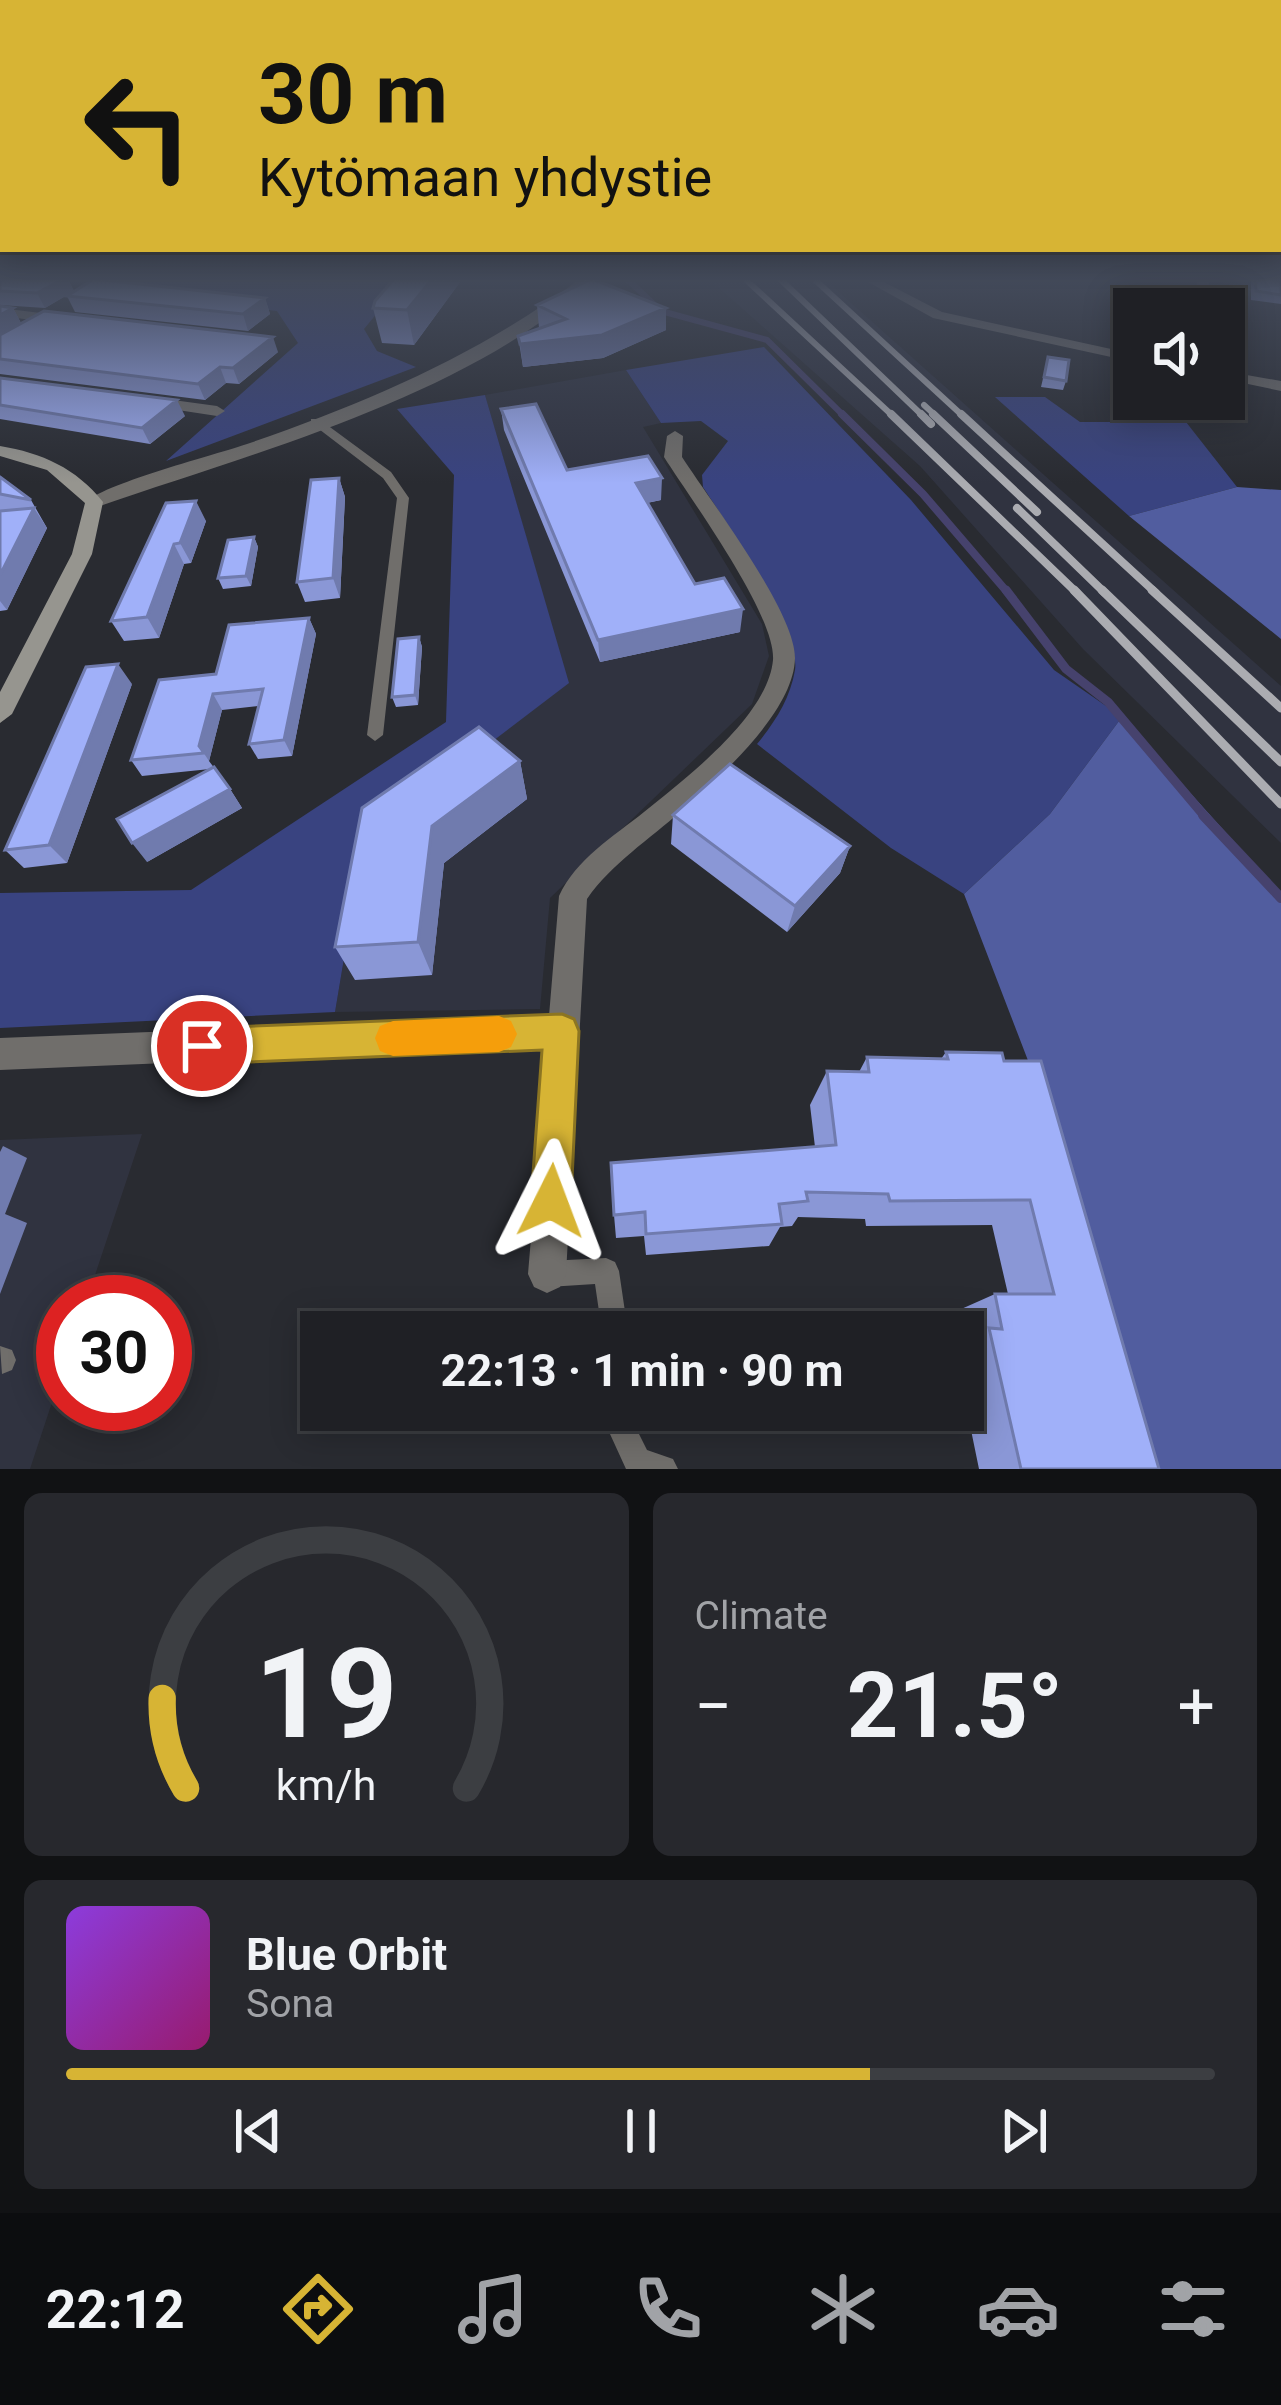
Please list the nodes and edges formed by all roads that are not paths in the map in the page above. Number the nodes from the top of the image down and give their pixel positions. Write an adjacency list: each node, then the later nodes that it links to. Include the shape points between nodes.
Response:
1 (493, 347): 8 (street)
2 (1082, 347): 3 (street)
3 (1113, 353)
4 (1245, 379): 5 (street)
5 (1281, 386)
6 (130, 400): 7 (street)
7 (217, 411)
8 (315, 421): 11 (street); 13 (lane, via 387,476 403,498)
9 (675, 436): 14 (street, via 673,457 776,626 784,659 764,712 573,896)
10 (0, 451): 11 (street, via 48,462)
11 (94, 502): 12 (street, via 82,554)
12 (0, 714)
13 (375, 735)
14 (562, 1031): 15 (street); 16 (street)
15 (0, 1054)
16 (547, 1274): 17 (lane, via 606,1271)
17 (612, 1311)
18 (624, 1431): 19 (lane, via 638,1462)
19 (663, 1469)

